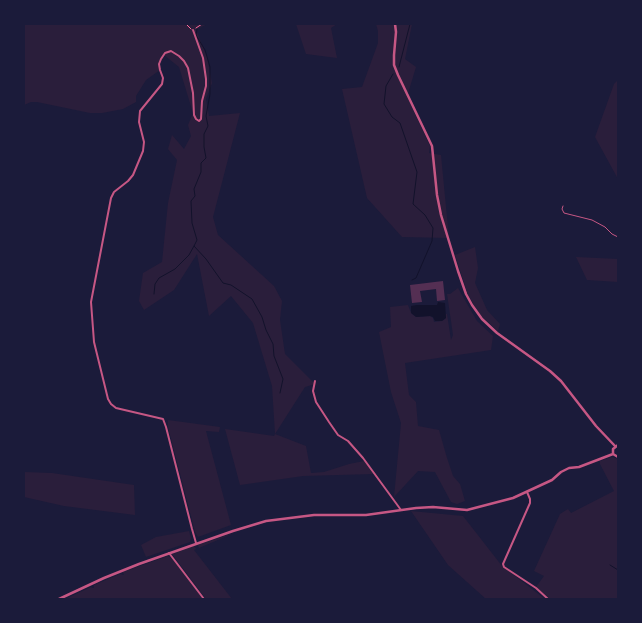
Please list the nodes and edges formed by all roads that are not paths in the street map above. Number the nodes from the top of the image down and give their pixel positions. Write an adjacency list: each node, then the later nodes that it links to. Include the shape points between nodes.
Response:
1 (395, 24): 6 (street, via 394,65 432,146 436,195 441,215 458,271 472,305 496,332 560,381 596,426)
2 (193, 30): 11 (street, via 203,58 206,79 201,120 194,116 193,93 184,60 171,51 165,53 161,59 160,70 164,78 162,84 140,111 143,151 133,175 110,198 91,309 94,342 108,399 116,408 163,418)
3 (563, 206): 4 (lane, via 564,213 592,220)
4 (618, 237)
5 (315, 381): 10 (street, via 313,390 316,402 329,422 338,435 348,441 363,458)
6 (617, 446): 7 (street, via 613,449)
7 (613, 454): 8 (street); 9 (street, via 570,468)
8 (618, 457)
9 (527, 492): 10 (street, via 460,511 425,507); 15 (street, via 530,503 503,564)
10 (401, 510): 11 (street, via 366,515 282,518 246,526)
11 (196, 543): 12 (street)
12 (169, 553): 13 (street); 14 (street)
13 (59, 599)
14 (204, 599)
15 (548, 599)

